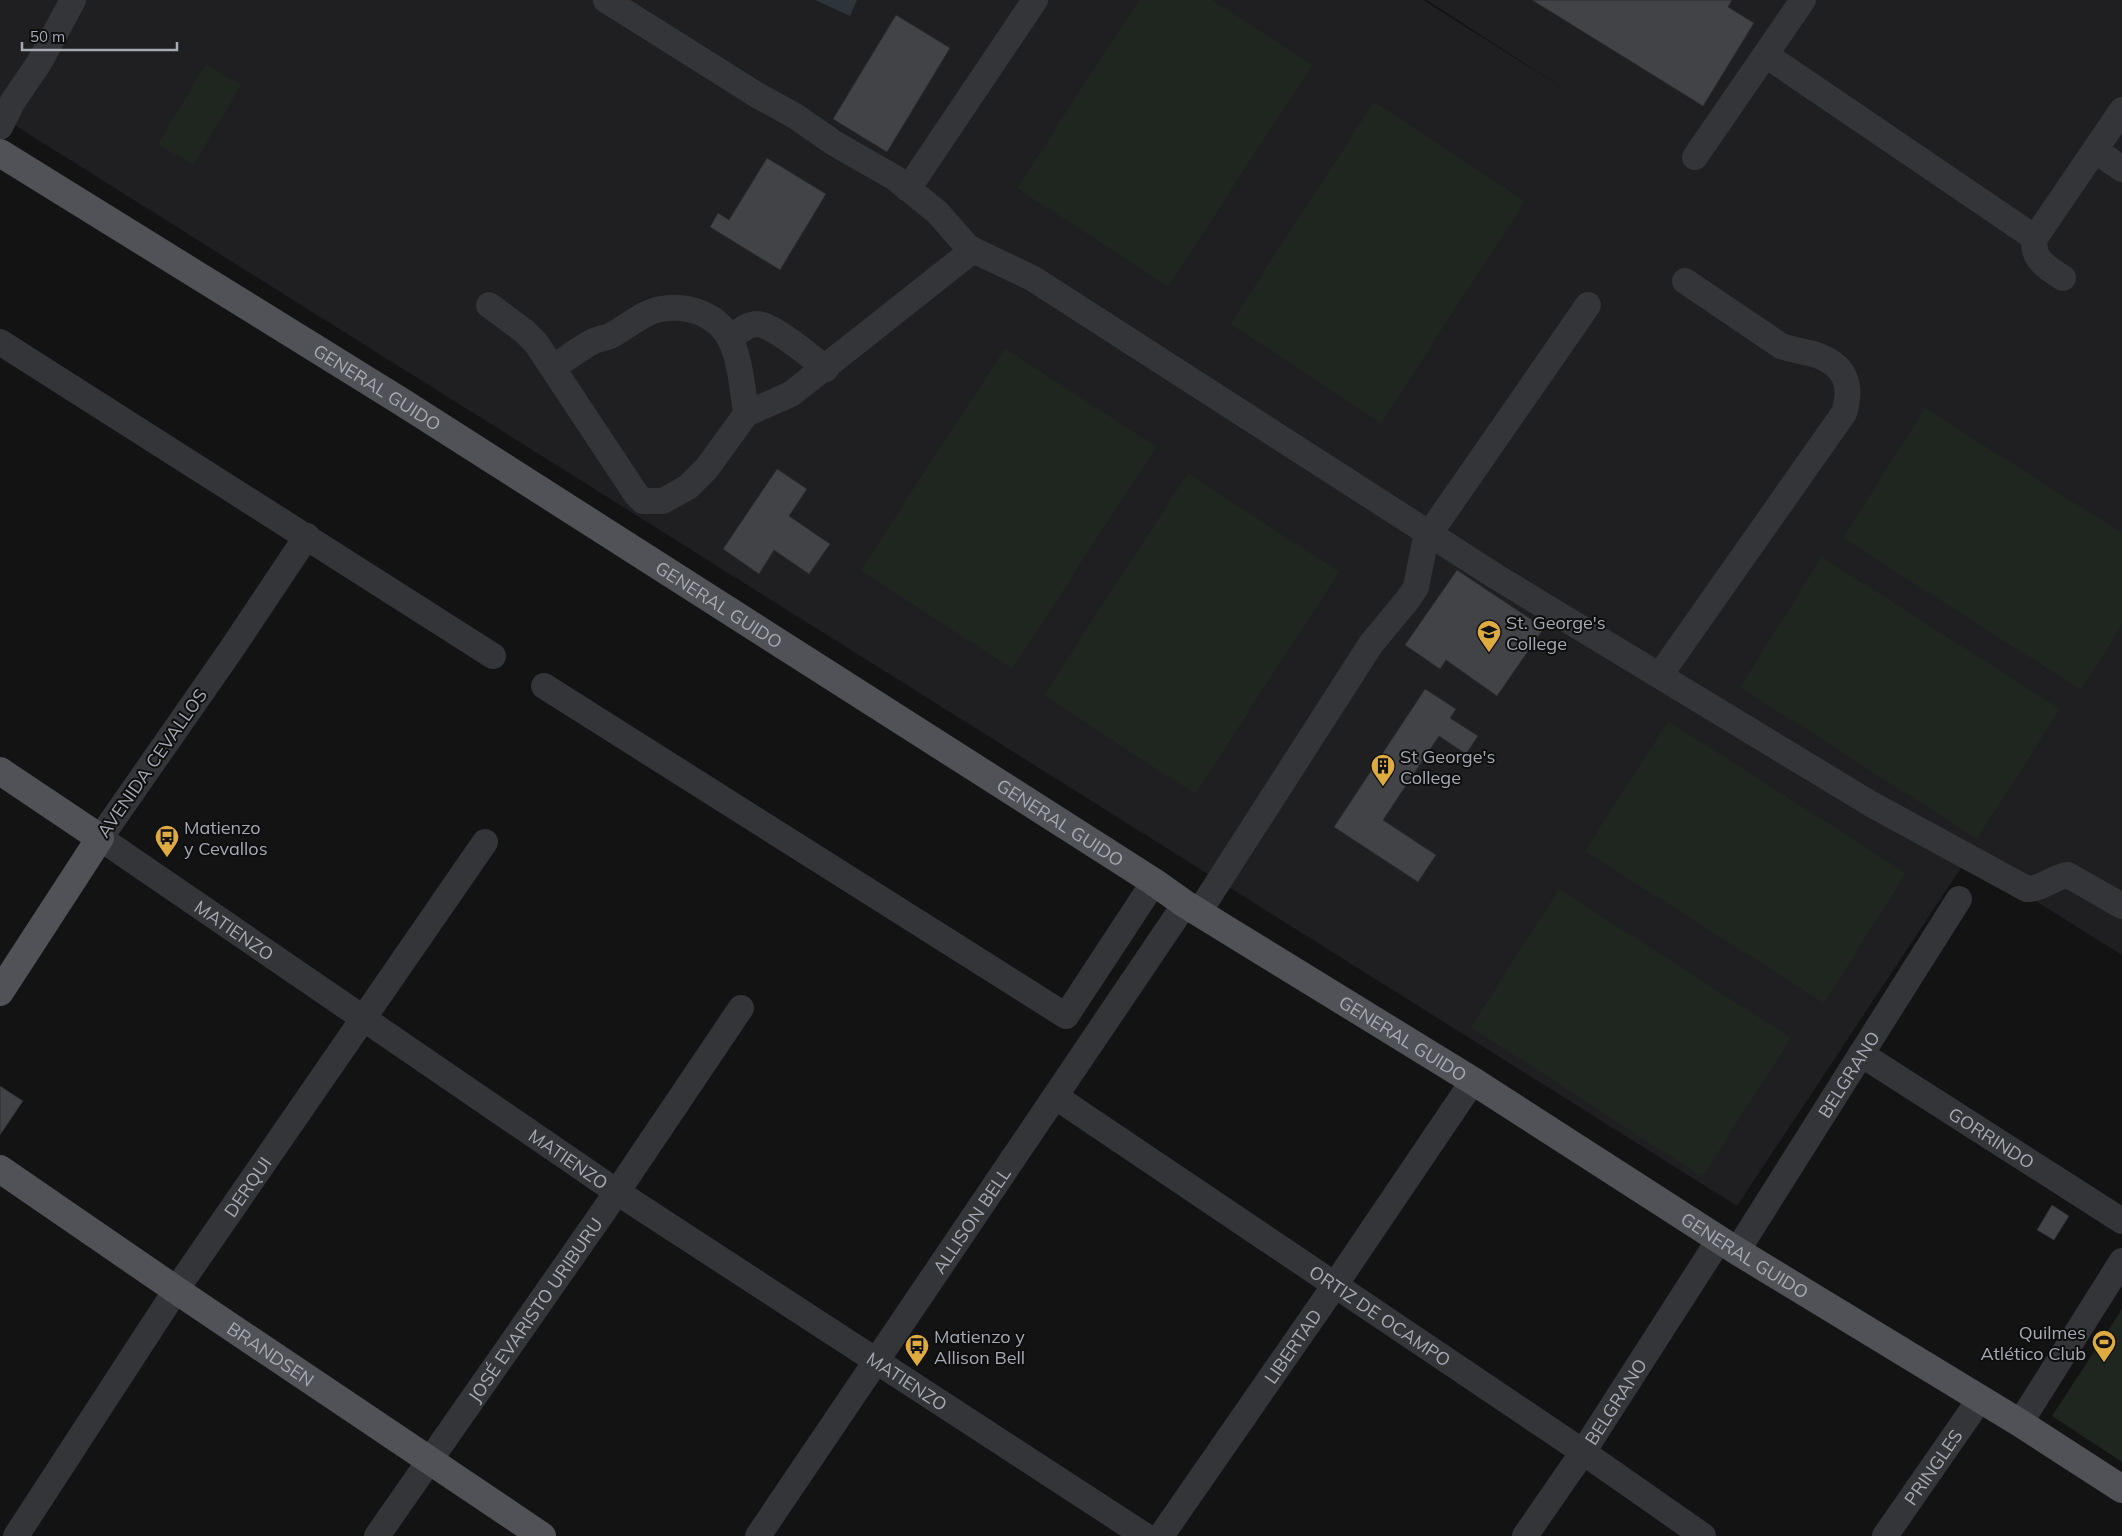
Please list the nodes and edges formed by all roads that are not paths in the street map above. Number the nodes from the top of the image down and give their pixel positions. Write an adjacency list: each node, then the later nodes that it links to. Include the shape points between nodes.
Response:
1 (72, 0): 7 (street)
2 (606, 0): 12 (street)
3 (1035, 0): 12 (street)
4 (1803, 0): 5 (street)
5 (1766, 55): 10 (street); 13 (street)
6 (2122, 110): 8 (street)
7 (0, 127)
8 (2095, 150): 11 (street); 13 (street)
9 (0, 153): 32 (main road, GENERAL GUIDO, via 410,407)
10 (1695, 157)
11 (2122, 169)
12 (908, 189): 14 (street, via 937,212)
13 (2035, 238): 15 (street, via 2036,257)
14 (973, 250): 22 (street); 24 (street, via 1032,278)
15 (2062, 278)
16 (1685, 281): 27 (street, via 1782,346 1827,360 1841,371 1849,398 1844,413)
17 (1588, 305): 24 (street, ALLISON BELL)
18 (489, 306): 21 (street, via 524,331)
19 (730, 338): 21 (street, via 713,319 699,311 660,309 610,336 593,341); 22 (street, via 748,326 767,326); 23 (street)
20 (0, 342): 25 (street)
21 (554, 367): 23 (street, via 643,501 663,501 688,487 708,468)
22 (826, 369): 23 (street, via 791,394)
23 (746, 414)
24 (1430, 533): 27 (street); 35 (street, ALLISON BELL, via 1425,542 1416,587 1371,644)
25 (307, 536): 26 (street); 30 (street, AVENIDA CEVALLOS)
26 (493, 656)
27 (1660, 675): 34 (street, via 1871,804 2027,888 2040,887 2068,875)
28 (544, 686): 36 (street, via 1066,1016)
29 (0, 771): 30 (main road, MATIENZO)
30 (100, 838): 38 (main road, AVENIDA CEVALLOS); 40 (street, MATIENZO)
31 (485, 842): 40 (street, DERQUI)
32 (1154, 882): 35 (main road, GENERAL GUIDO); 36 (street)
33 (1959, 898): 41 (street, BELGRANO)
34 (2122, 906)
35 (1192, 908): 37 (street, ALLISON BELL); 42 (main road, GENERAL GUIDO)
36 (1120, 935): 37 (street)
37 (1150, 954): 43 (street, ALLISON BELL)
38 (0, 992)
39 (741, 1008): 45 (street, JOSÉ EVARISTO URIBURU)
40 (364, 1017): 45 (street, MATIENZO); 50 (street, DERQUI)
41 (1860, 1054): 46 (street, GORRINDO); 47 (street, BELGRANO)
42 (1473, 1081): 47 (main road, GENERAL GUIDO); 49 (street, LIBERTAD)
43 (1056, 1097): 49 (street, ORTIZ DE OCAMPO); 51 (street, ALLISON BELL)
44 (0, 1169): 50 (main road, BRANDSEN)
45 (617, 1192): 51 (street, MATIENZO); 55 (street, JOSÉ EVARISTO URIBURU)
46 (2122, 1222)
47 (1728, 1245): 52 (main road, GENERAL GUIDO); 54 (street, BELGRANO)
48 (2122, 1261): 53 (street)
49 (1335, 1285): 54 (street, ORTIZ DE OCAMPO); 62 (street, LIBERTAD)
50 (176, 1290): 55 (main road, BRANDSEN); 57 (street, DERQUI)
51 (877, 1362): 60 (street, ALLISON BELL); 61 (street, MATIENZO)
52 (1980, 1399): 53 (main road, GENERAL GUIDO); 65 (street, PRINGLES)
53 (2020, 1423): 56 (main road, GENERAL GUIDO)
54 (1583, 1452): 63 (street, BELGRANO); 64 (street, ORTIZ DE OCAMPO)
55 (429, 1461): 58 (street, JOSÉ EVARISTO URIBURU); 59 (main road, BRANDSEN)
56 (2122, 1489)
57 (16, 1536)
58 (378, 1536)
59 (542, 1536)
60 (758, 1536)
61 (1144, 1536)
62 (1161, 1536)
63 (1525, 1536)
64 (1703, 1536)
65 (1885, 1536)

